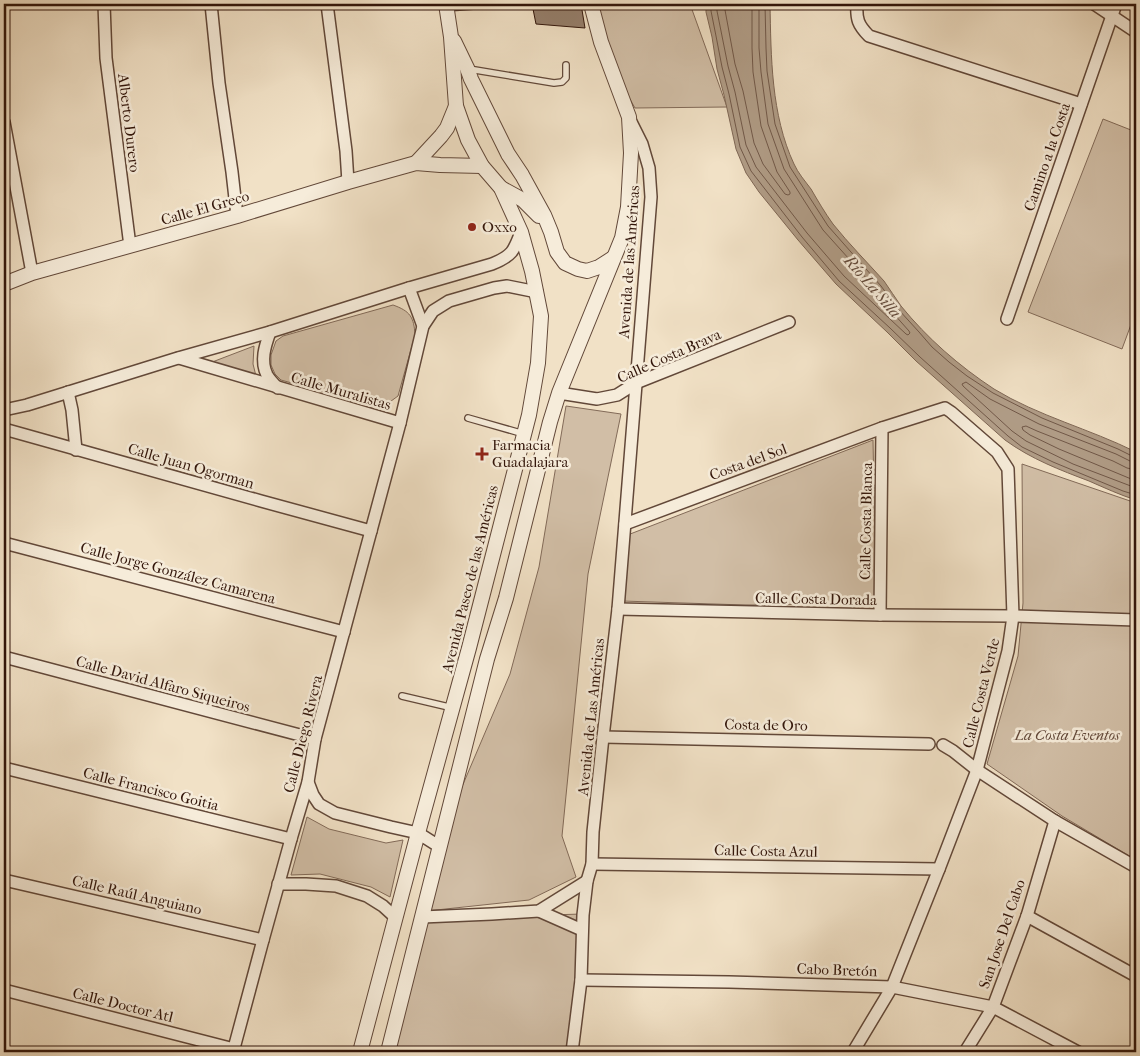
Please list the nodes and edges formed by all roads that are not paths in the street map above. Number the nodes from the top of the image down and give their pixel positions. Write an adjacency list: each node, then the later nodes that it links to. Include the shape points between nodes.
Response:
1 (104, 4): 26 (street, Alberto Durero, via 106,58)
2 (211, 4): 23 (street)
3 (327, 4): 21 (street)
4 (478, 4): 9 (lane)
5 (591, 4): 17 (street, via 601,42)
6 (857, 4): 15 (street, via 856,16 860,27 869,36)
7 (1094, 4): 10 (street)
8 (1116, 4): 10 (street, Camino a la Costa)
9 (446, 6): 12 (street, Avenida Paseo de las Américas)
10 (1112, 17): 11 (street); 15 (street, Camino a la Costa)
11 (1136, 32)
12 (452, 37): 14 (street); 16 (street, Avenida Paseo de las Américas)
13 (566, 65): 14 (lane, via 566,78 554,83)
14 (467, 68): 25 (street, via 508,154)
15 (1081, 104): 32 (street, Camino a la Costa)
16 (456, 106): 19 (street, via 447,128); 20 (street, Avenida Paseo de las Américas, via 468,140)
17 (629, 117): 27 (street, via 628,207 622,238); 37 (street, Avenida de las Américas, via 649,168 651,197)
18 (4, 122): 28 (street)
19 (416, 163): 20 (street, Calle El Greco); 21 (street, Calle El Greco)
20 (482, 166): 22 (street, Avenida Paseo de las Américas)
21 (348, 182): 23 (street, Calle El Greco)
22 (501, 188): 24 (street, Avenida Paseo de las Américas); 25 (street, via 523,200)
23 (237, 216): 26 (street, Calle El Greco)
24 (521, 232): 30 (street, via 515,248 504,259); 31 (street, Avenida Paseo de las Américas)
25 (552, 232): 27 (street, via 557,252 565,263 578,270 599,267)
26 (130, 246): 28 (street, Calle El Greco)
27 (613, 258): 40 (street)
28 (32, 274): 29 (street, Calle El Greco)
29 (4, 284)
30 (408, 288): 34 (street); 35 (street)
31 (537, 292): 34 (street, Calle Muralistas, via 507,286 449,300 433,311); 46 (street, Avenida Paseo de las Américas, via 541,316 538,363)
32 (1007, 320)
33 (789, 322): 37 (street, Calle Costa Brava)
34 (423, 326): 43 (street, Calle Muralistas)
35 (270, 332): 36 (street); 38 (street, via 264,349 264,362 267,375)
36 (178, 358): 38 (street, Calle Muralistas); 39 (street)
37 (636, 384): 40 (street, Calle Costa Brava, via 617,396 597,399); 48 (street, Avenida de Las Américas)
38 (278, 388): 43 (street, Calle Muralistas)
39 (68, 392): 41 (street); 47 (street)
40 (559, 393): 69 (street)
41 (4, 410)
42 (468, 418): 46 (lane)
43 (400, 423): 49 (street, Calle Diego Rivera)
44 (882, 428): 48 (street, Costa del Sol); 52 (street, Calle Costa Blanca); 53 (street, Calle Costa Verde, via 945,408 1004,460 1008,469)
45 (4, 429): 47 (street, Calle Juan Ogorman)
46 (524, 434): 58 (street, Avenida Paseo de las Américas)
47 (76, 450): 49 (street, Calle Juan Ogorman)
48 (625, 524): 51 (street, Avenida de Las Américas)
49 (371, 531): 55 (street, Calle Diego Rivera)
50 (4, 543): 55 (street, Calle Jorge González Camarena)
51 (618, 609): 52 (street, Calle Costa Dorada); 59 (street, Avenida de Las Américas)
52 (880, 615): 53 (street, Calle Costa Dorada)
53 (1013, 616): 54 (street, Calle Costa Dorada); 64 (street, Calle Costa Verde, via 1008,651)
54 (1136, 620)
55 (344, 632): 60 (street, Calle Diego Rivera)
56 (4, 657): 60 (street, Calle David Alfaro Siqueiros)
57 (402, 696): 58 (lane)
58 (453, 708): 67 (street, Avenida Paseo de las Américas)
59 (603, 737): 61 (street, Costa de Oro); 70 (street, Avenida de Las Américas)
60 (315, 739): 65 (street, Calle Diego Rivera)
61 (930, 744)
62 (943, 745): 64 (street)
63 (4, 768): 68 (street, Calle Francisco Goitia)
64 (977, 770): 66 (street); 72 (street, Calle Costa Verde)
65 (308, 782): 67 (street, via 319,804 335,813); 68 (street, Calle Diego Rivera)
66 (1055, 821): 71 (street); 77 (street, San Jose Del Cabo)
67 (418, 832): 69 (street); 78 (street, Avenida Paseo de las Américas)
68 (291, 839): 75 (street, Calle Diego Rivera)
69 (440, 847): 79 (street)
70 (592, 864): 72 (street, Calle Costa Azul); 74 (street, Avenida de Las Américas)
71 (1136, 867)
72 (939, 869): 84 (street, Calle Costa Verde)
73 (4, 880): 81 (street, Calle Raúl Anguiano)
74 (587, 881): 76 (street); 80 (street, Avenida de Las Américas)
75 (278, 884): 78 (street, via 336,886 367,896); 81 (street, Calle Diego Rivera)
76 (539, 911): 79 (street); 80 (street)
77 (1027, 916): 82 (street); 86 (street, San Jose Del Cabo)
78 (395, 917): 88 (street, Avenida Paseo de las Américas)
79 (422, 917): 89 (street)
80 (582, 930): 83 (street, Avenida de Las Américas)
81 (263, 940): 87 (street, Calle Diego Rivera)
82 (1136, 976)
83 (581, 980): 84 (street, Cabo Bretón); 90 (street, Avenida de Las Américas)
84 (892, 987): 86 (street, Cabo Bretón); 91 (street, Calle Costa Verde)
85 (4, 990): 87 (street, Calle Doctor Atl)
86 (993, 1006): 92 (street, San Jose Del Cabo); 93 (street, Cabo Bretón)
87 (234, 1051)
88 (360, 1052)
89 (388, 1052)
90 (572, 1052)
91 (853, 1052)
92 (965, 1052)
93 (1078, 1052)

